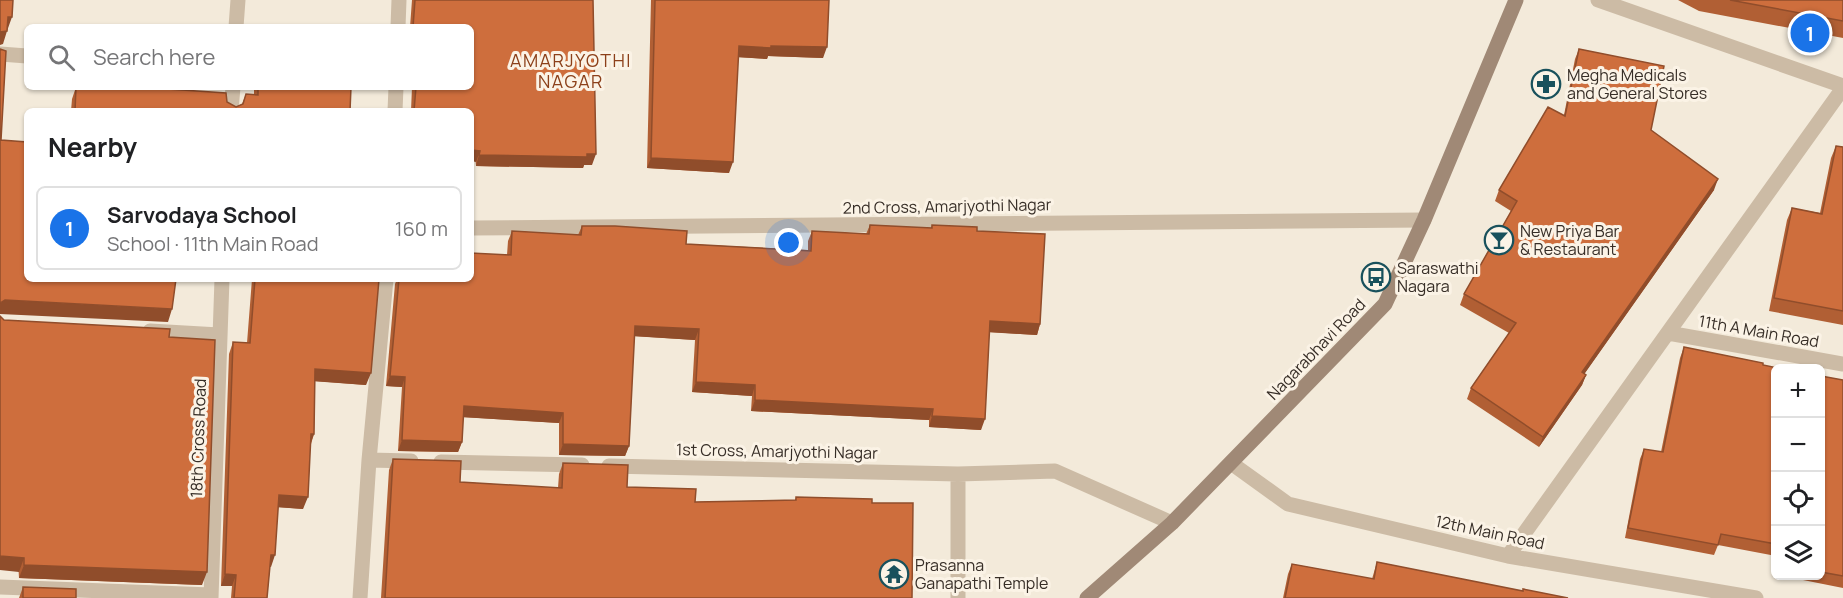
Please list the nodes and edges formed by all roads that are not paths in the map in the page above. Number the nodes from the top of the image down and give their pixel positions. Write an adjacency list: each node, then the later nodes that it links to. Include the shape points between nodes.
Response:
1 (238, 0): 5 (street)
2 (399, 0): 6 (street)
3 (1516, 0): 14 (main road, Nagarabhavi Road)
4 (1598, 0): 9 (street)
5 (236, 24)
6 (398, 24)
7 (0, 54): 8 (street)
8 (24, 56)
9 (1843, 87): 19 (street)
10 (233, 90): 12 (street)
11 (396, 90): 13 (street)
12 (231, 108)
13 (395, 108)
14 (1424, 220): 15 (street, 2nd Cross, Amarjyothi Nagar); 23 (main road, Nagarabhavi Road, via 1384,304)
15 (474, 228)
16 (222, 282): 20 (street, 18th Cross Road)
17 (386, 282): 22 (street)
18 (138, 330): 20 (street)
19 (1668, 333): 21 (street, 11th A Main Road); 26 (street)
20 (219, 334): 28 (street, 18th Cross Road)
21 (1843, 364)
22 (369, 460): 24 (street, 1st Cross, Amarjyothi Nagar); 29 (street)
23 (1231, 463): 25 (main road, Nagarabhavi Road); 26 (street, 12th Main Road, via 1288,504)
24 (958, 474): 25 (street, 1st Cross, Amarjyothi Nagar, via 1055,471); 30 (street)
25 (1172, 523): 31 (main road, Nagarabhavi Road)
26 (1508, 556): 32 (street, 12th Main Road)
27 (0, 587): 28 (street)
28 (211, 596)
29 (360, 598)
30 (958, 598)
31 (1087, 598)
32 (1756, 598)

